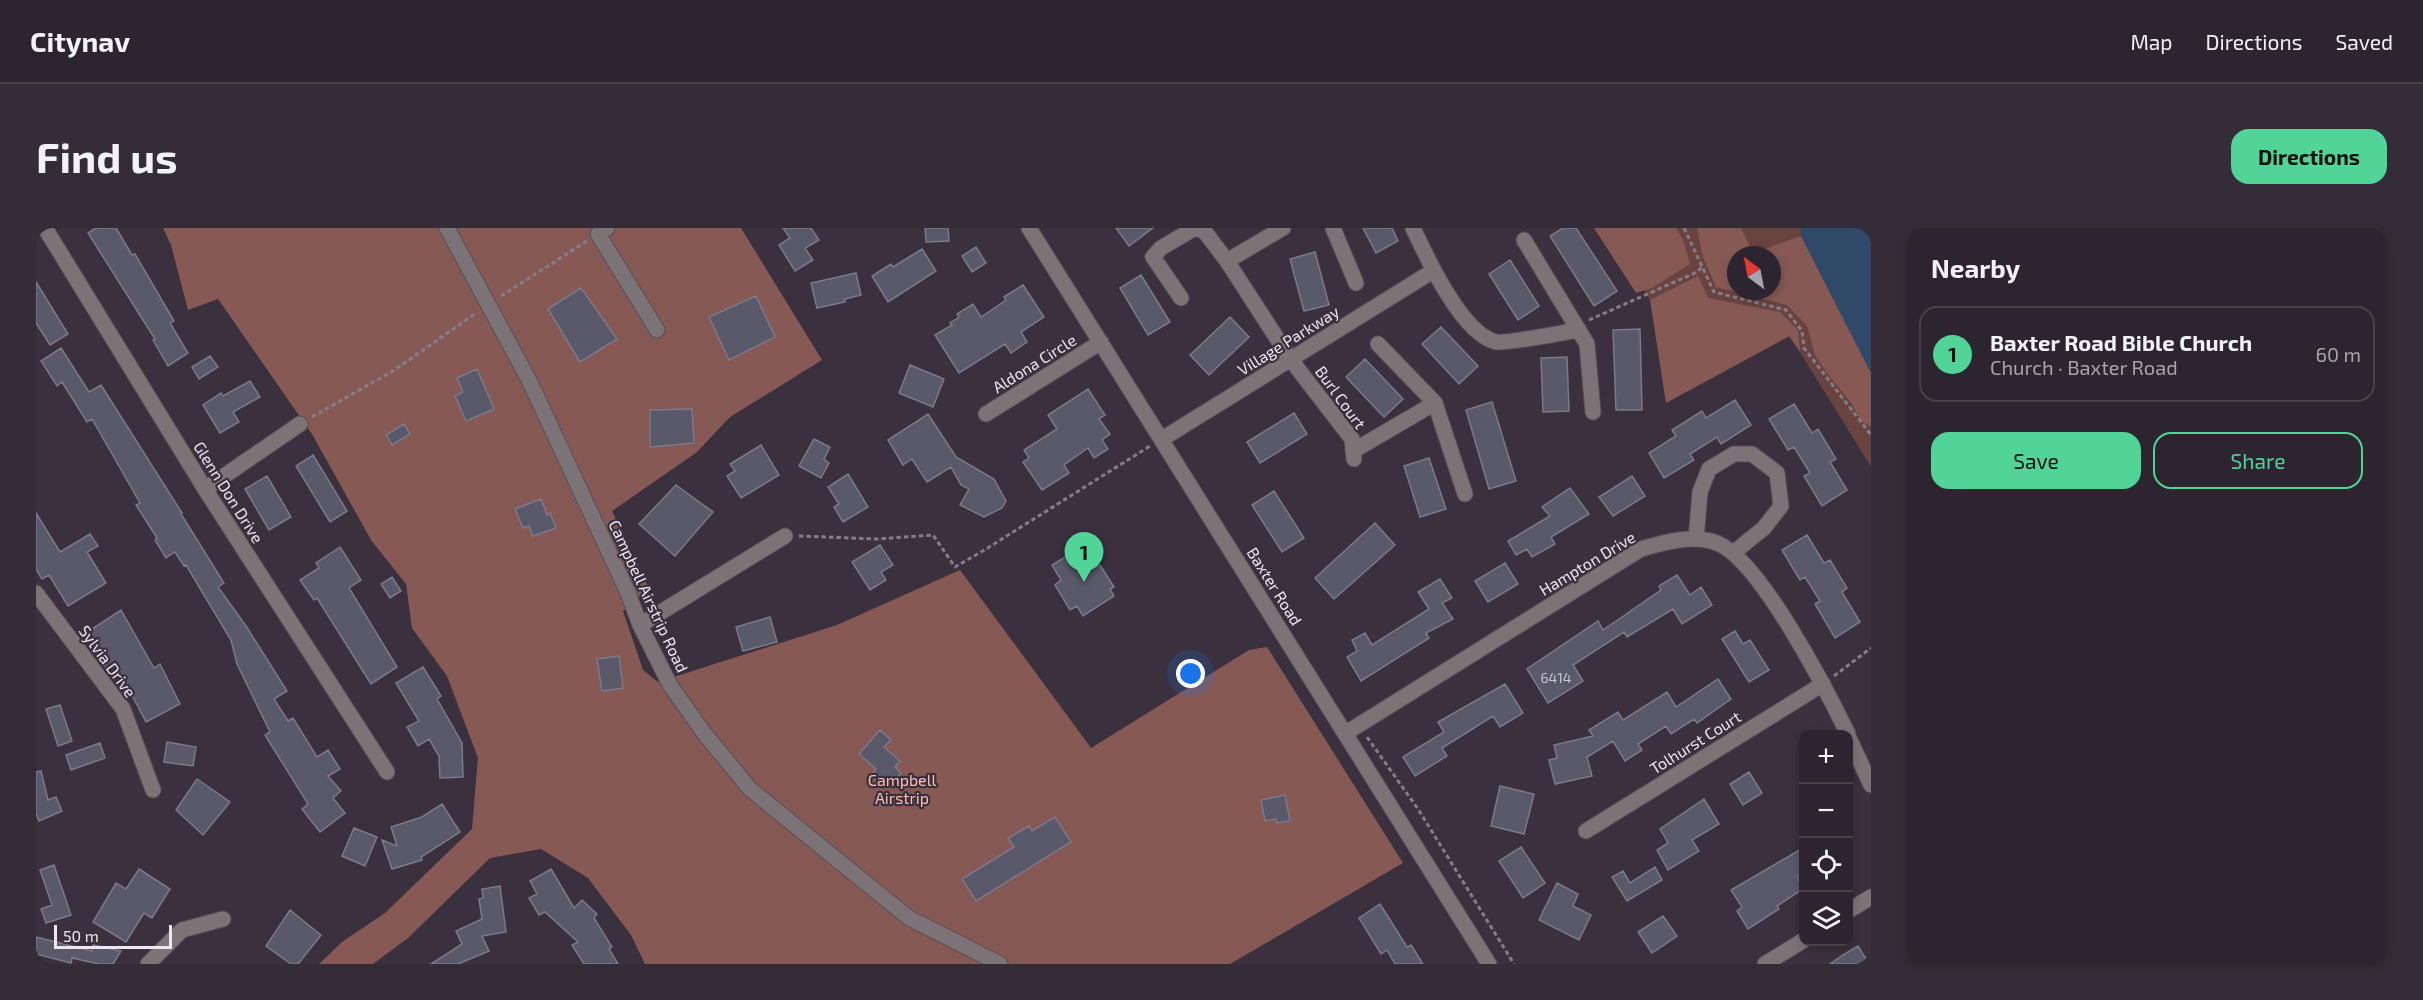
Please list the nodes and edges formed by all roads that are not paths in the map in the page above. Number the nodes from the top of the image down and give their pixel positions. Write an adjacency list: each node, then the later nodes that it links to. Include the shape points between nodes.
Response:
1 (45, 228): 24 (street, Glenn Don Drive)
2 (447, 228): 30 (street, Campbell Airstrip Road, via 531,382)
3 (1029, 228): 16 (street, Baxter Road)
4 (1196, 228): 10 (street, Burl Court, via 1205,232); 13 (street, via 1161,248 1154,257)
5 (1283, 228): 10 (street)
6 (1333, 228): 12 (street)
7 (1413, 228): 11 (street)
8 (602, 231): 14 (street)
9 (1524, 240): 15 (street)
10 (1227, 261): 18 (street, Burl Court)
11 (1433, 272): 15 (street, via 1461,314 1497,342); 18 (street, Village Parkway)
12 (1356, 283)
13 (1181, 298)
14 (657, 330)
15 (1579, 330): 20 (street, via 1587,344)
16 (1101, 342): 21 (street, Aldona Circle); 23 (street, Baxter Road)
17 (1378, 344): 19 (street)
18 (1291, 360): 19 (street, Burl Court, via 1352,439 1353,455); 23 (street, Village Parkway)
19 (1435, 403): 25 (street)
20 (1593, 412)
21 (986, 414)
22 (300, 424): 24 (street)
23 (1162, 439): 33 (street, Baxter Road)
24 (205, 489): 35 (street, Glenn Don Drive)
25 (1465, 494)
26 (785, 536): 30 (street)
27 (1696, 538): 28 (street, Hampton Drive, via 1718,543); 28 (street, via 1700,492 1709,470 1734,454 1752,454 1777,473 1781,506 1764,528); 33 (street, Hampton Drive, via 1641,549)
28 (1733, 553): 31 (street, Hampton Drive, via 1756,575)
29 (36, 593): 37 (street, Sylvia Drive, via 123,709)
30 (640, 625): 44 (street, Campbell Airstrip Road, via 670,685 750,789 909,918)
31 (1823, 684): 32 (street, Hampton Drive); 38 (street, Tolhurst Court)
32 (1846, 730)
33 (1346, 733): 45 (street, Baxter Road)
34 (1853, 746): 36 (street, Hampton Drive)
35 (387, 772)
36 (1871, 785)
37 (153, 790)
38 (1586, 831)
39 (1871, 897): 40 (street)
40 (1853, 908)
41 (223, 919): 43 (street, via 182,930)
42 (1799, 943): 46 (street)
43 (148, 964)
44 (1000, 964)
45 (1489, 964)
46 (1765, 964)

